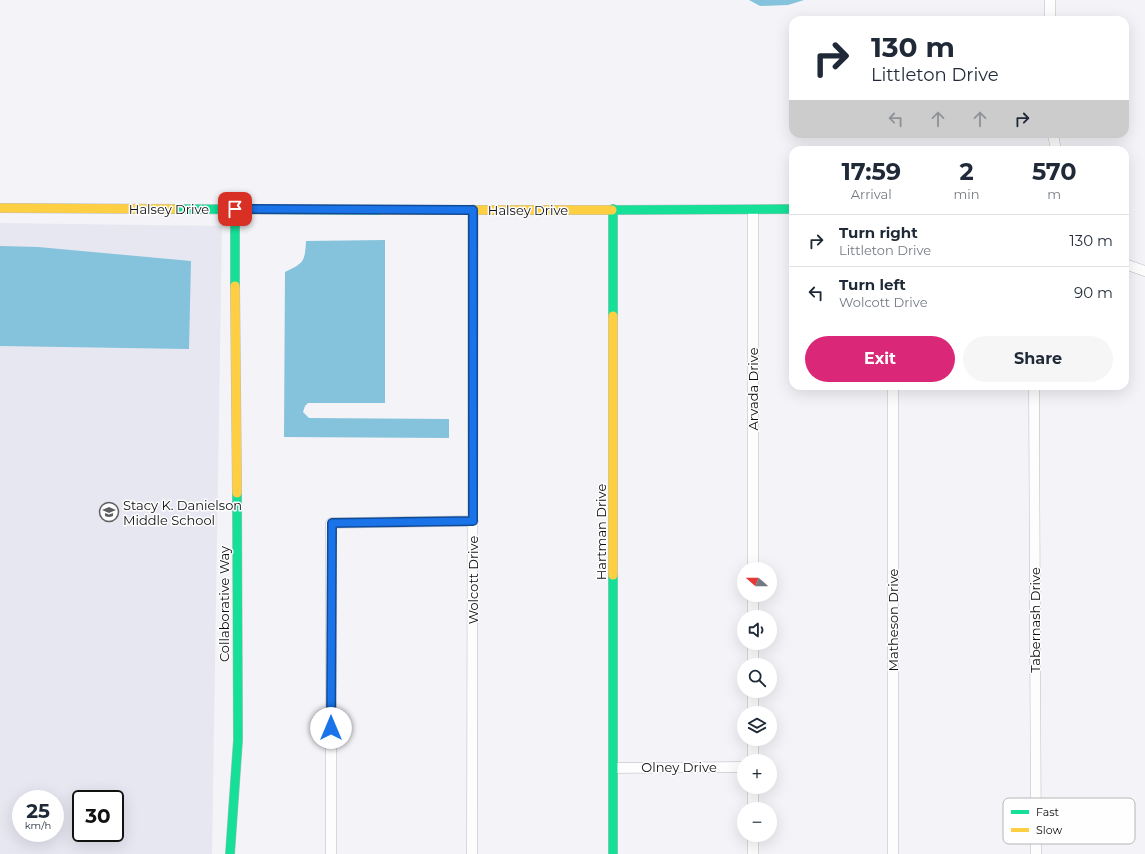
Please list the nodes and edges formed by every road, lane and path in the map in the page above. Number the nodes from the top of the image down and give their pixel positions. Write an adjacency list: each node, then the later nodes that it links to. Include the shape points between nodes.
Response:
1 (1050, 0): 2 (street)
2 (1050, 16)
3 (0, 208): 4 (street, Halsey Drive)
4 (235, 209): 7 (street, Halsey Drive); 20 (street, Collaborative Way, via 238,740)
5 (613, 209): 7 (street, Halsey Drive); 8 (street, Halsey Drive); 16 (street, Hartman Drive)
6 (789, 209): 8 (street, Halsey Drive)
7 (473, 210): 13 (street, Wolcott Drive)
8 (753, 210): 14 (street, Arvada Drive)
9 (1129, 265): 10 (street)
10 (1145, 271)
11 (893, 390): 25 (street, Matheson Drive)
12 (1034, 390): 17 (street, Tabernash Drive)
13 (473, 521): 21 (street, via 332,523); 22 (street, Wolcott Drive)
14 (753, 562)
15 (737, 767): 16 (street, Olney Drive)
16 (614, 768): 23 (street, Hartman Drive)
17 (1036, 798)
18 (753, 842): 24 (street)
19 (1036, 844): 26 (street, Tabernash Drive)
20 (230, 854)
21 (331, 854)
22 (472, 854)
23 (613, 854)
24 (753, 854)
25 (893, 854)
26 (1036, 854)

